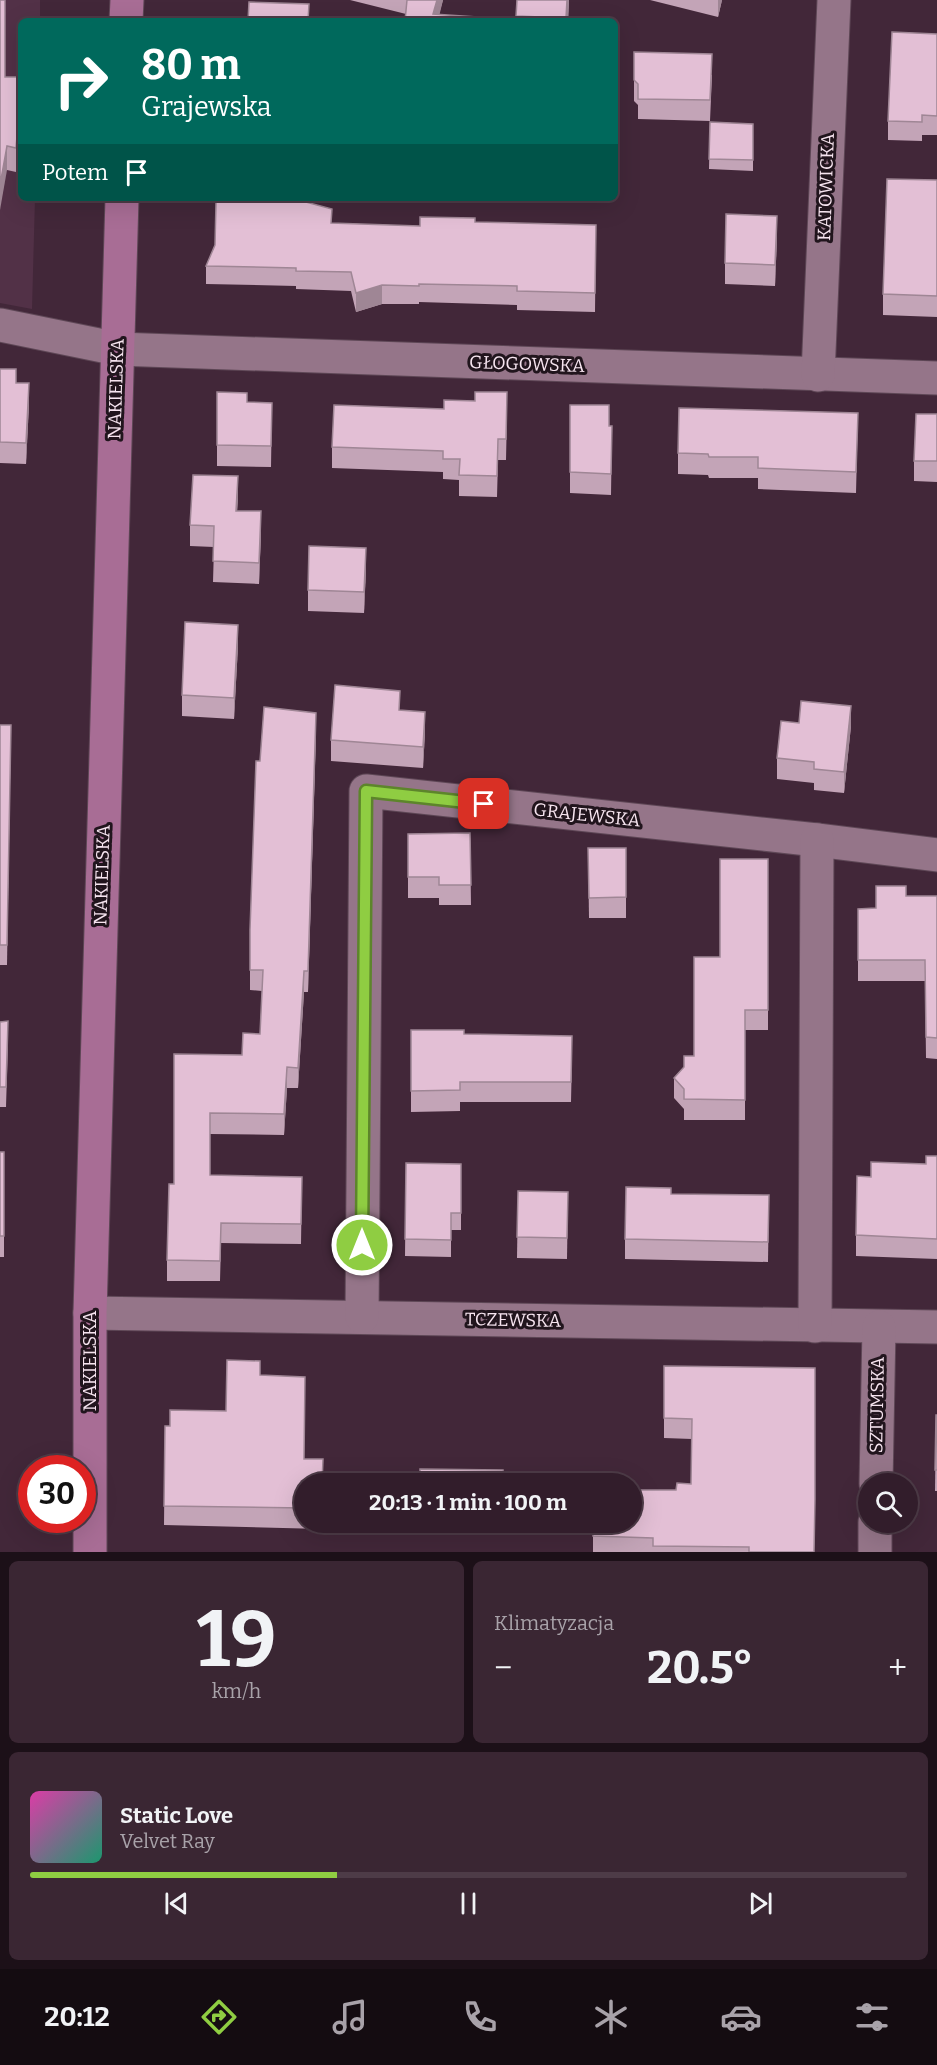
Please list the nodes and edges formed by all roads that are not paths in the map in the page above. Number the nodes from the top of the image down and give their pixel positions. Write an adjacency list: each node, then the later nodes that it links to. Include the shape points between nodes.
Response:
1 (127, 0): 3 (main road)
2 (834, 0): 7 (street, KATOWICKA)
3 (126, 18)
4 (122, 201): 6 (main road, NAKIELSKA)
5 (0, 325): 6 (street, GŁOGOWSKA)
6 (118, 349): 7 (street, GŁOGOWSKA); 11 (main road, NAKIELSKA)
7 (818, 375): 8 (street, GŁOGOWSKA)
8 (937, 378)
9 (817, 840): 10 (street, GRAJEWSKA); 12 (street, GRAJEWSKA, via 366,791); 13 (street)
10 (937, 855)
11 (90, 1314): 12 (street, TCZEWSKA); 18 (main road, NAKIELSKA)
12 (362, 1317): 13 (street, TCZEWSKA)
13 (815, 1326): 14 (street, TCZEWSKA)
14 (879, 1327): 15 (street, TCZEWSKA); 16 (street, SZTUMSKA)
15 (937, 1327)
16 (876, 1473)
17 (875, 1533): 19 (street)
18 (90, 1552)
19 (875, 1552)

